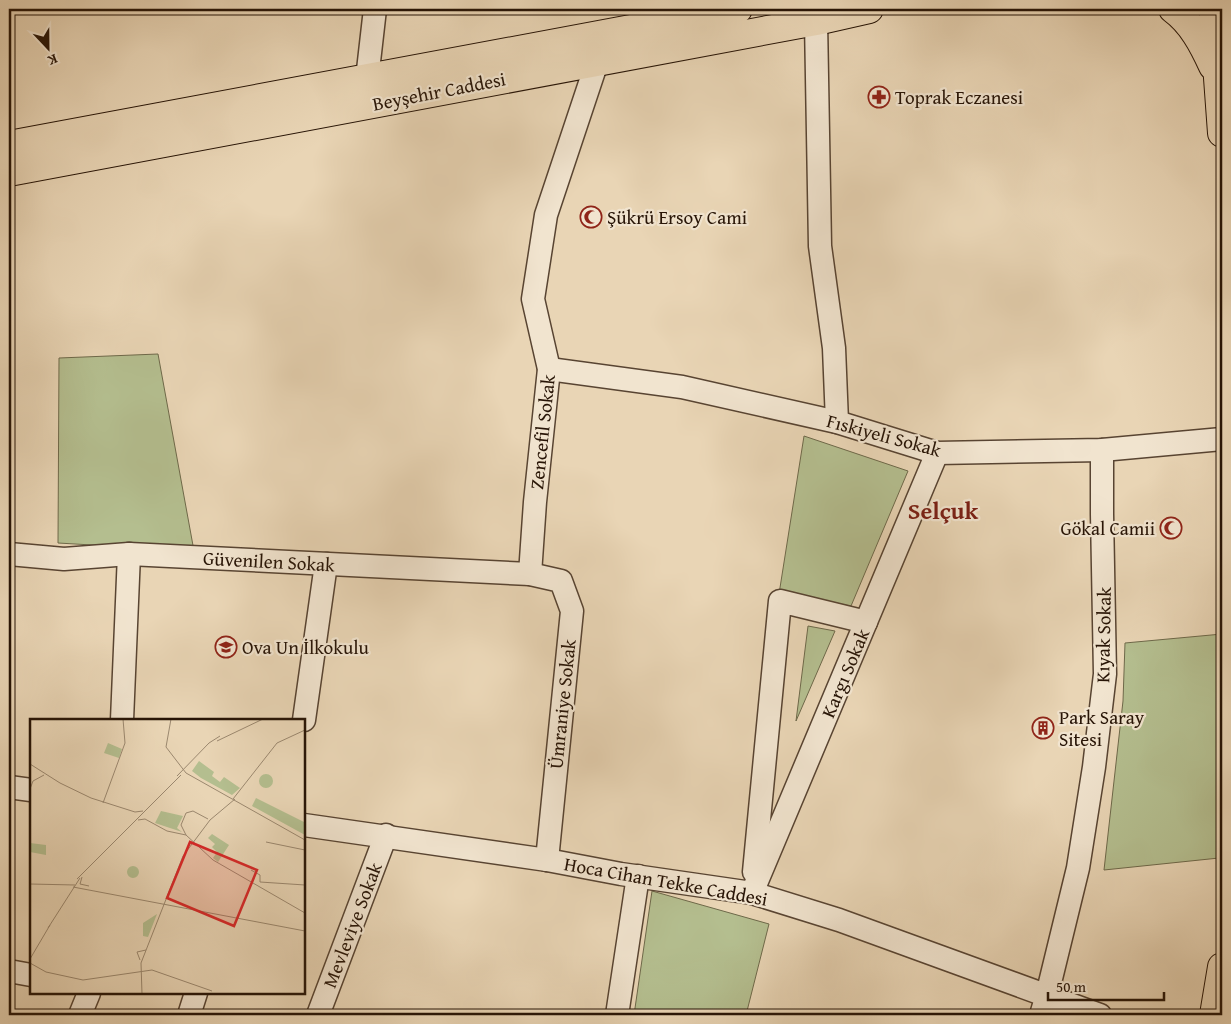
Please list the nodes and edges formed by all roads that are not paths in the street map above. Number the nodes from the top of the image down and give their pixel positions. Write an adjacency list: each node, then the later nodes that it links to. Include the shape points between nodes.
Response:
1 (375, 9): 8 (street)
2 (869, 9): 6 (main road, Beyşehir Caddesi)
3 (1173, 9): 9 (main road, via 1203,42)
4 (1213, 9): 9 (main road)
5 (722, 10): 8 (main road, Beyşehir Caddesi)
6 (816, 21): 7 (main road, Beyşehir Caddesi); 14 (street, via 820,246 834,348)
7 (596, 62): 12 (main road, Beyşehir Caddesi); 13 (street, Zencefil Sokak, via 546,215 541,247 534,299)
8 (368, 78): 11 (main road, Beyşehir Caddesi)
9 (1219, 81): 10 (main road)
10 (1222, 133)
11 (9, 145)
12 (9, 172)
13 (549, 368): 14 (street, Fıskiyeli Sokak, via 682,387); 21 (street, Zencefil Sokak)
14 (837, 422): 17 (street, Fıskiyeli Sokak)
15 (1222, 439): 16 (street, Fıskiyeli Sokak)
16 (1102, 450): 17 (street, Fıskiyeli Sokak); 37 (street, Kıyak Sokak, via 1104,674 1078,868)
17 (937, 453): 22 (street, Kargı Sokak)
18 (9, 554): 19 (street, Güvenilen Sokak, via 64,559)
19 (129, 554): 20 (street, Güvenilen Sokak); 23 (street)
20 (326, 564): 21 (street, Güvenilen Sokak); 24 (street)
21 (530, 574): 29 (street, Ümraniye Sokak, via 561,581 572,612)
22 (866, 622): 31 (street, Kargı Sokak); 31 (street, via 780,600)
23 (122, 719)
24 (304, 719)
25 (9, 787): 26 (street)
26 (30, 790)
27 (305, 825): 28 (street, Hoca Cihan Tekke Caddesi)
28 (386, 835): 29 (street, Hoca Cihan Tekke Caddesi); 40 (street, Mevleviye Sokak)
29 (547, 860): 30 (street, Hoca Cihan Tekke Caddesi)
30 (638, 876): 31 (street, Hoca Cihan Tekke Caddesi); 41 (street)
31 (752, 893): 37 (street, Hoca Cihan Tekke Caddesi, via 839,920)
32 (1222, 967): 43 (main road)
33 (9, 971): 34 (street)
34 (30, 975)
35 (89, 994): 38 (street)
36 (196, 994): 39 (street)
37 (1044, 1005): 42 (street, Hoca Cihan Tekke Caddesi)
38 (80, 1015)
39 (189, 1015)
40 (318, 1015)
41 (617, 1015)
42 (1100, 1015)
43 (1214, 1015)

